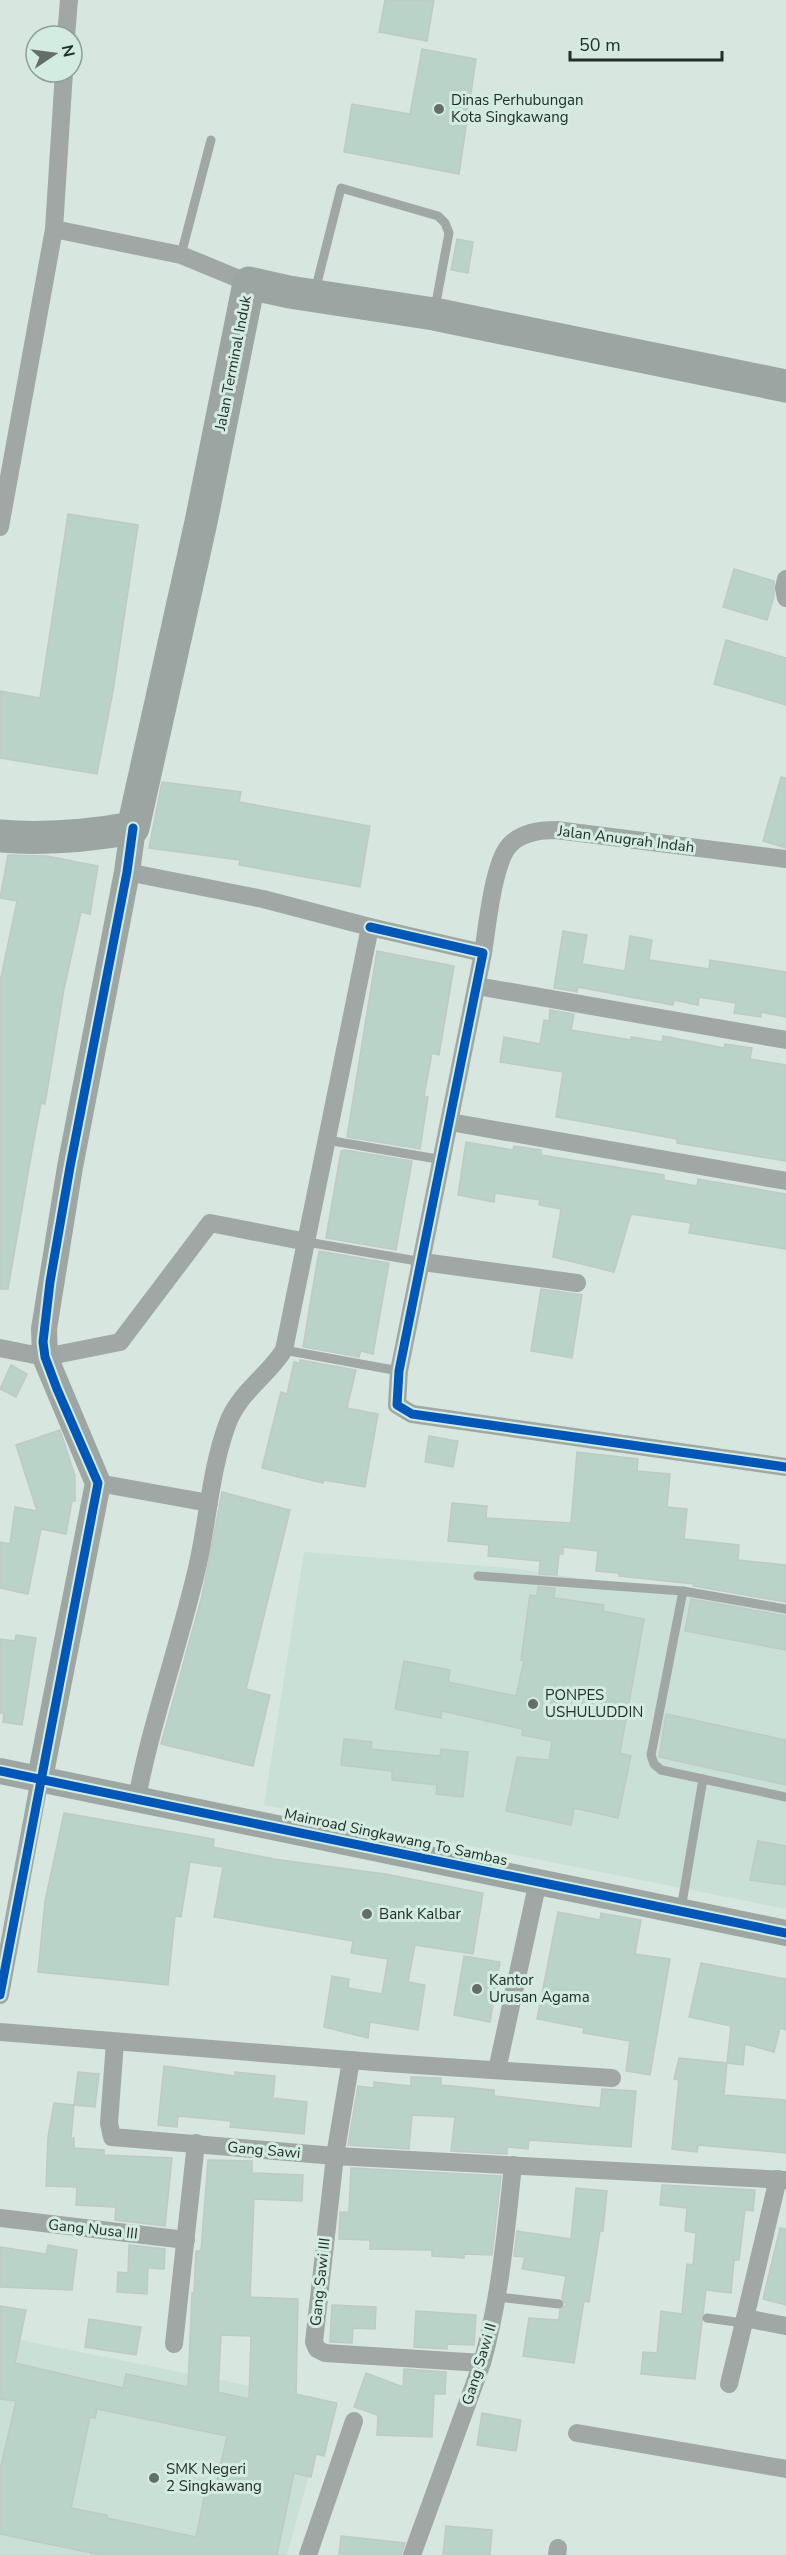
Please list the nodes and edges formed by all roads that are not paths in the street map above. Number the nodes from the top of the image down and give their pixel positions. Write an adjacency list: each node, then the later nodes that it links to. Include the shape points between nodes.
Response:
1 (69, 0): 2 (street)
2 (67, 24)
3 (63, 84): 5 (street)
4 (211, 140): 6 (lane)
5 (54, 229): 6 (street); 11 (street)
6 (181, 255): 7 (street)
7 (249, 283): 8 (highway, Jalan Terminal Induk); 14 (highway, Jalan Terminal Induk)
8 (314, 296): 9 (highway, Jalan Terminal Induk); 9 (lane, via 341,188 438,216 445,223 449,233)
9 (434, 314): 10 (highway, Jalan Terminal Induk)
10 (786, 386)
11 (0, 527)
12 (786, 579): 13 (street)
13 (786, 598)
14 (133, 828): 15 (highway, via 62,839); 17 (street, Jalan Terminal Induk)
15 (0, 836)
16 (786, 859): 19 (street, Jalan Anugrah Indah, via 540,830 517,839 504,854)
17 (127, 872): 18 (street, via 263,899); 31 (street, Jalan Terminal Induk, via 50,1282)
18 (370, 927): 19 (street); 23 (street)
19 (483, 953): 20 (street, Jalan Anugrah Indah)
20 (477, 986): 21 (street); 22 (street, Jalan Anugrah Indah)
21 (786, 1040)
22 (450, 1122): 24 (street, Jalan Anugrah Indah); 25 (street)
23 (327, 1140): 24 (lane); 26 (street)
24 (443, 1160): 27 (street, Jalan Anugrah Indah)
25 (786, 1181)
26 (307, 1242): 27 (lane); 30 (street); 31 (street, via 210,1223 120,1342)
27 (423, 1262): 28 (street); 32 (street, Jalan Anugrah Indah)
28 (577, 1283)
29 (0, 1348): 31 (street)
30 (284, 1350): 32 (lane); 35 (street, via 273,1367 241,1397 227,1424)
31 (45, 1357): 34 (street)
32 (399, 1371): 33 (street, Jalan Anugrah Indah, via 397,1405 412,1414)
33 (786, 1467)
34 (98, 1484): 35 (street); 40 (street)
35 (209, 1503): 43 (street, via 198,1564 145,1754)
36 (478, 1576): 37 (lane)
37 (683, 1591): 38 (lane); 41 (lane, via 651,1755 661,1770)
38 (786, 1609)
39 (0, 1770): 40 (street, Mainroad Singkawang To Sambas)
40 (40, 1778): 43 (street, Mainroad Singkawang To Sambas); 47 (street)
41 (703, 1779): 42 (lane); 45 (lane)
42 (786, 1797)
43 (137, 1798): 44 (street, Mainroad Singkawang To Sambas)
44 (538, 1881): 45 (street, Mainroad Singkawang To Sambas); 51 (street)
45 (681, 1912): 46 (street, Mainroad Singkawang To Sambas)
46 (786, 1933)
47 (0, 1995)
48 (0, 2032): 49 (street)
49 (115, 2042): 50 (street); 53 (street, Gang Sawi, via 109,2123 112,2137)
50 (351, 2060): 51 (street); 54 (street)
51 (497, 2070): 52 (street)
52 (612, 2078)
53 (196, 2143): 54 (street, Gang Sawi); 58 (street)
54 (335, 2156): 55 (street, Gang Sawi); 65 (street, Gang Sawi III, via 315,2312 317,2349 325,2353)
55 (513, 2165): 56 (street, Gang Sawi); 59 (street, Gang Sawi II)
56 (782, 2179): 62 (street)
57 (0, 2218): 58 (street, Gang Nusa III)
58 (186, 2240): 64 (street)
59 (498, 2297): 60 (lane); 65 (street, Gang Sawi II)
60 (559, 2304)
61 (707, 2318): 62 (lane)
62 (744, 2320): 63 (street); 66 (street)
63 (786, 2326)
64 (174, 2344)
65 (482, 2363): 71 (street, Gang Sawi II)
66 (729, 2384)
67 (354, 2421): 70 (street)
68 (577, 2433): 69 (street)
69 (786, 2469)
70 (308, 2555)
71 (412, 2555)

